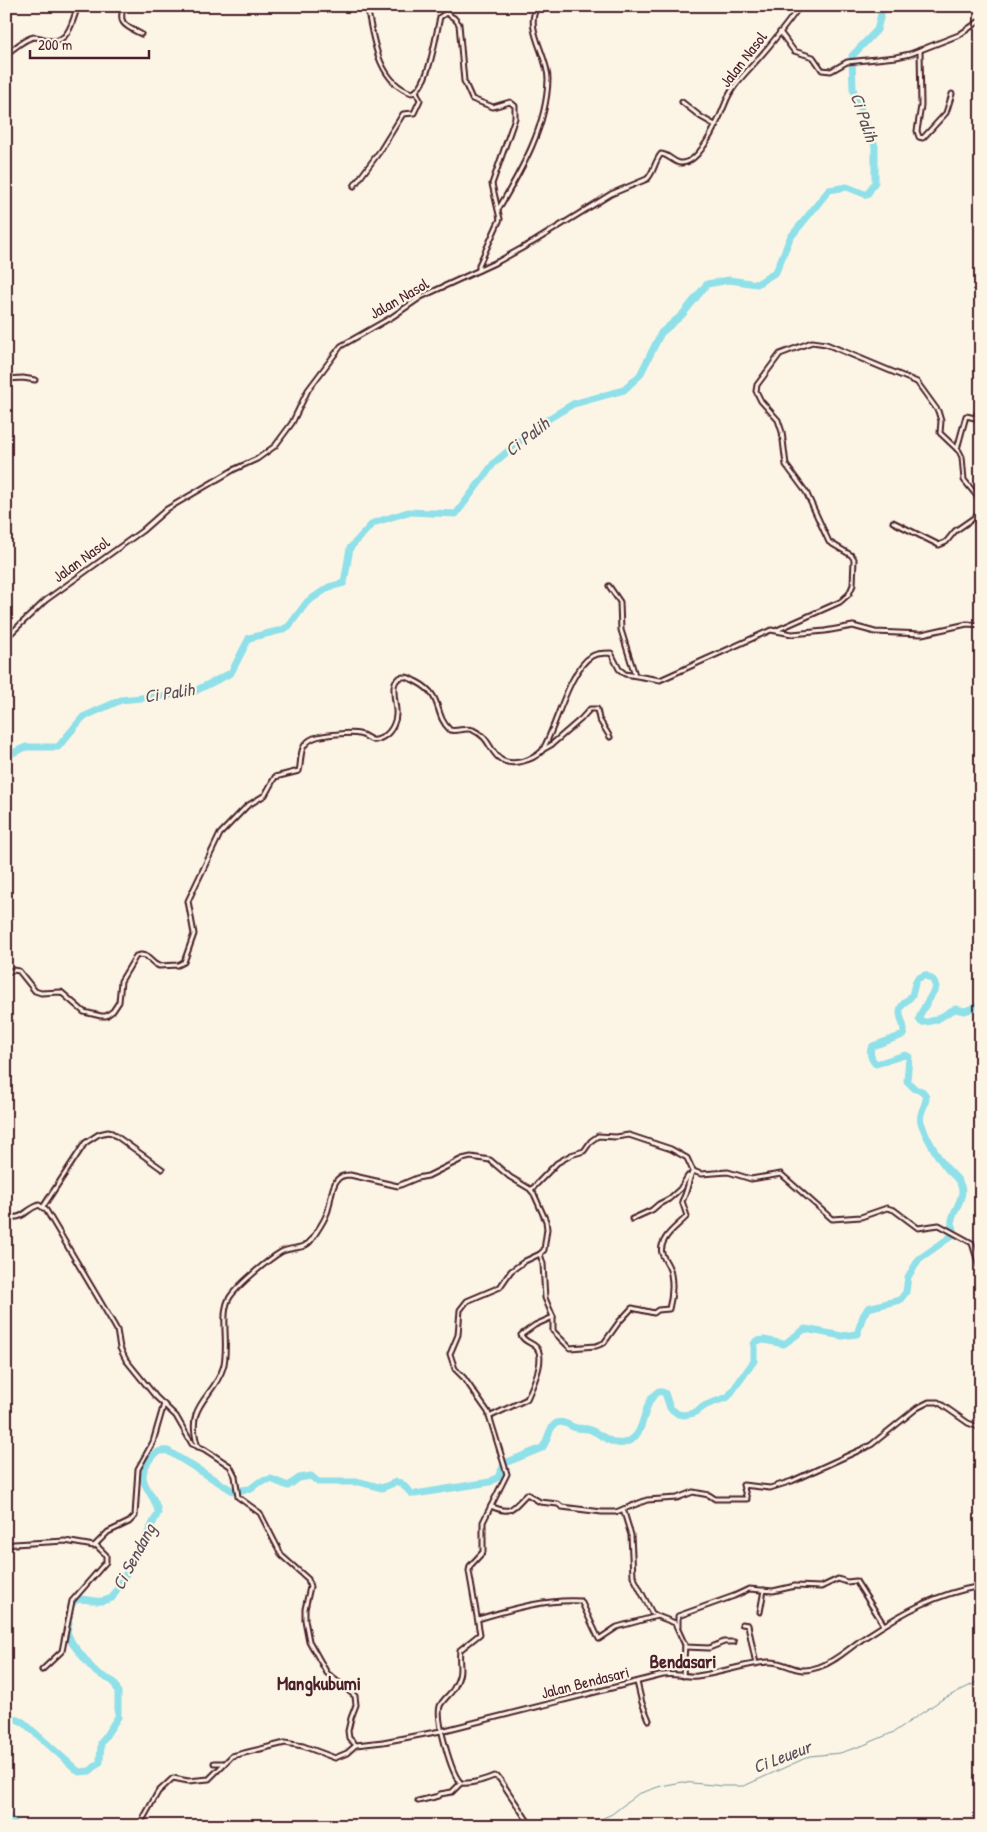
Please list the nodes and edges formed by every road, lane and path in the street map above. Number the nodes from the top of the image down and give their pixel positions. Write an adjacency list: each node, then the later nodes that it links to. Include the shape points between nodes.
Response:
1 (78, 6): 10 (street, via 62,38 54,41 34,37)
2 (124, 6): 8 (street, via 121,20)
3 (366, 6): 11 (street, via 380,61 396,83 409,93)
4 (538, 6): 16 (street, via 532,23 547,68 544,105 527,158)
5 (800, 6): 7 (street, Jalan Nasol)
6 (981, 20): 9 (street, via 959,35)
7 (780, 32): 9 (street, via 794,51 813,57 822,70 831,71 847,62 896,57); 14 (street, Jalan Nasol, via 743,75)
8 (141, 34)
9 (920, 50): 12 (street, via 919,137 923,138 946,113)
10 (6, 54)
11 (416, 91): 15 (street, via 420,100 414,113 403,114); 16 (street, via 425,78 440,17 446,13 458,24 463,78 472,99 492,107 510,102 516,106 492,184)
12 (952, 94)
13 (682, 102): 14 (street)
14 (715, 125): 17 (street, Jalan Nasol, via 697,155 688,162 675,162 661,154 647,179 611,194 535,241)
15 (354, 186)
16 (498, 208): 17 (street, via 500,219)
17 (479, 270): 28 (street, Jalan Nasol, via 421,297 341,346 308,390 292,423 275,446 167,509 142,531 46,600)
18 (6, 379): 19 (street)
19 (35, 380)
20 (981, 406): 21 (street, via 975,418 966,416)
21 (957, 449): 22 (street, via 962,457 964,480); 27 (street, via 940,433 940,416 936,407 913,380 821,342 812,342 778,356 757,385 757,395 778,420 786,464 806,492 829,542 851,555 855,562 852,588 843,600)
22 (981, 501)
23 (981, 513): 24 (street, via 939,545)
24 (893, 522)
25 (609, 586): 29 (street, via 620,602 621,630)
26 (981, 625): 27 (street, via 967,624 922,634 875,632 854,626 792,634)
27 (776, 630): 29 (street, via 767,631 667,678 656,680)
28 (6, 638)
29 (636, 676): 31 (street, via 621,671 611,653 592,656 573,678)
30 (610, 737): 31 (street, via 597,709 590,709)
31 (543, 749): 32 (street, via 524,761 504,761 477,732 448,729 428,689 402,677 394,686 396,713 387,734 376,740 356,734 318,737 309,741 303,747 299,771 274,777 265,795 247,806 221,832 188,902 194,934 184,962 159,966 146,956 136,956 121,980 118,1002 110,1014 101,1016 82,1010 61,992 35,991 19,971)
32 (6, 972)
33 (162, 1170): 36 (street, via 116,1136 104,1132 85,1143)
34 (693, 1170): 35 (street, via 687,1158 674,1150 628,1135 599,1135 584,1151 555,1165); 38 (street, via 670,1199); 40 (street, via 704,1174 728,1172 751,1179 781,1174 832,1219 861,1217 888,1208 918,1228 935,1224 972,1244); 41 (street, via 682,1202 687,1216 662,1244 662,1257 672,1277 670,1309 654,1312 632,1308 604,1343 573,1349 554,1334)
35 (531, 1190): 39 (street, via 546,1221 544,1248); 45 (street, via 490,1160 470,1157 399,1186 342,1176 337,1180 326,1215 308,1243 302,1248 278,1254 230,1297 225,1321 227,1350 224,1367 197,1410 194,1432)
36 (43, 1207): 37 (street, via 35,1206 20,1218); 42 (street, via 117,1330 126,1360)
37 (6, 1216)
38 (632, 1219)
39 (540, 1254): 41 (street, via 545,1295); 43 (street, via 511,1271 500,1287 469,1299 460,1310 458,1335 450,1356 455,1369 484,1404)
40 (981, 1272)
41 (553, 1317): 43 (street, via 521,1335 537,1348 540,1356 527,1399)
42 (164, 1404): 45 (street, via 176,1416 190,1442); 48 (street, via 153,1442 138,1469 135,1516 108,1532)
43 (489, 1417): 46 (street, via 506,1476)
44 (981, 1428): 47 (street, via 938,1402 929,1402 870,1445 792,1481 770,1488 743,1485 747,1499 715,1499 692,1492 677,1498 647,1500)
45 (198, 1446): 66 (street, via 230,1466 241,1499 260,1513 282,1556 308,1579 310,1587 305,1620 309,1641 327,1673 354,1696 356,1705 348,1731 349,1738)
46 (491, 1506): 47 (street, via 510,1510 528,1494 540,1502 562,1507 605,1513); 54 (street, via 483,1522 484,1551 469,1571)
47 (623, 1509): 53 (street, via 630,1531 634,1578 652,1613)
48 (96, 1545): 49 (street, via 61,1541); 61 (street, via 107,1557 106,1562 72,1601 62,1651)
49 (6, 1546)
50 (981, 1586): 56 (street, Jalan Bendasari, via 946,1594)
51 (764, 1590): 52 (street); 56 (street, via 821,1587 838,1579 856,1580); 57 (street, via 749,1589 678,1616)
52 (760, 1612)
53 (657, 1616): 54 (street, via 617,1627 599,1639 581,1600 540,1602); 57 (street, via 674,1622)
54 (478, 1619): 65 (street, via 479,1635 460,1650 460,1674 440,1706)
55 (742, 1624): 60 (street, via 748,1625)
56 (884, 1625): 60 (street, Jalan Bendasari, via 818,1668 798,1671 776,1662)
57 (678, 1627): 59 (street)
58 (734, 1642): 59 (street, via 709,1648)
59 (685, 1647): 62 (street)
60 (756, 1664): 62 (street, Jalan Bendasari, via 700,1676)
61 (42, 1670)
62 (682, 1676): 63 (street, Jalan Bendasari, via 663,1675)
63 (637, 1682): 64 (street); 65 (street, Jalan Bendasari)
64 (649, 1720)
65 (441, 1731): 66 (street, Jalan Bendasari); 69 (street, via 454,1773)
66 (356, 1745): 67 (street, via 335,1758 285,1743 238,1754)
67 (224, 1763): 68 (street); 71 (street, via 214,1776 205,1781 169,1780)
68 (214, 1764)
69 (461, 1783): 70 (street, via 450,1793); 72 (street, via 479,1782 494,1776 500,1778)
70 (418, 1801)
71 (139, 1826)
72 (531, 1826)

